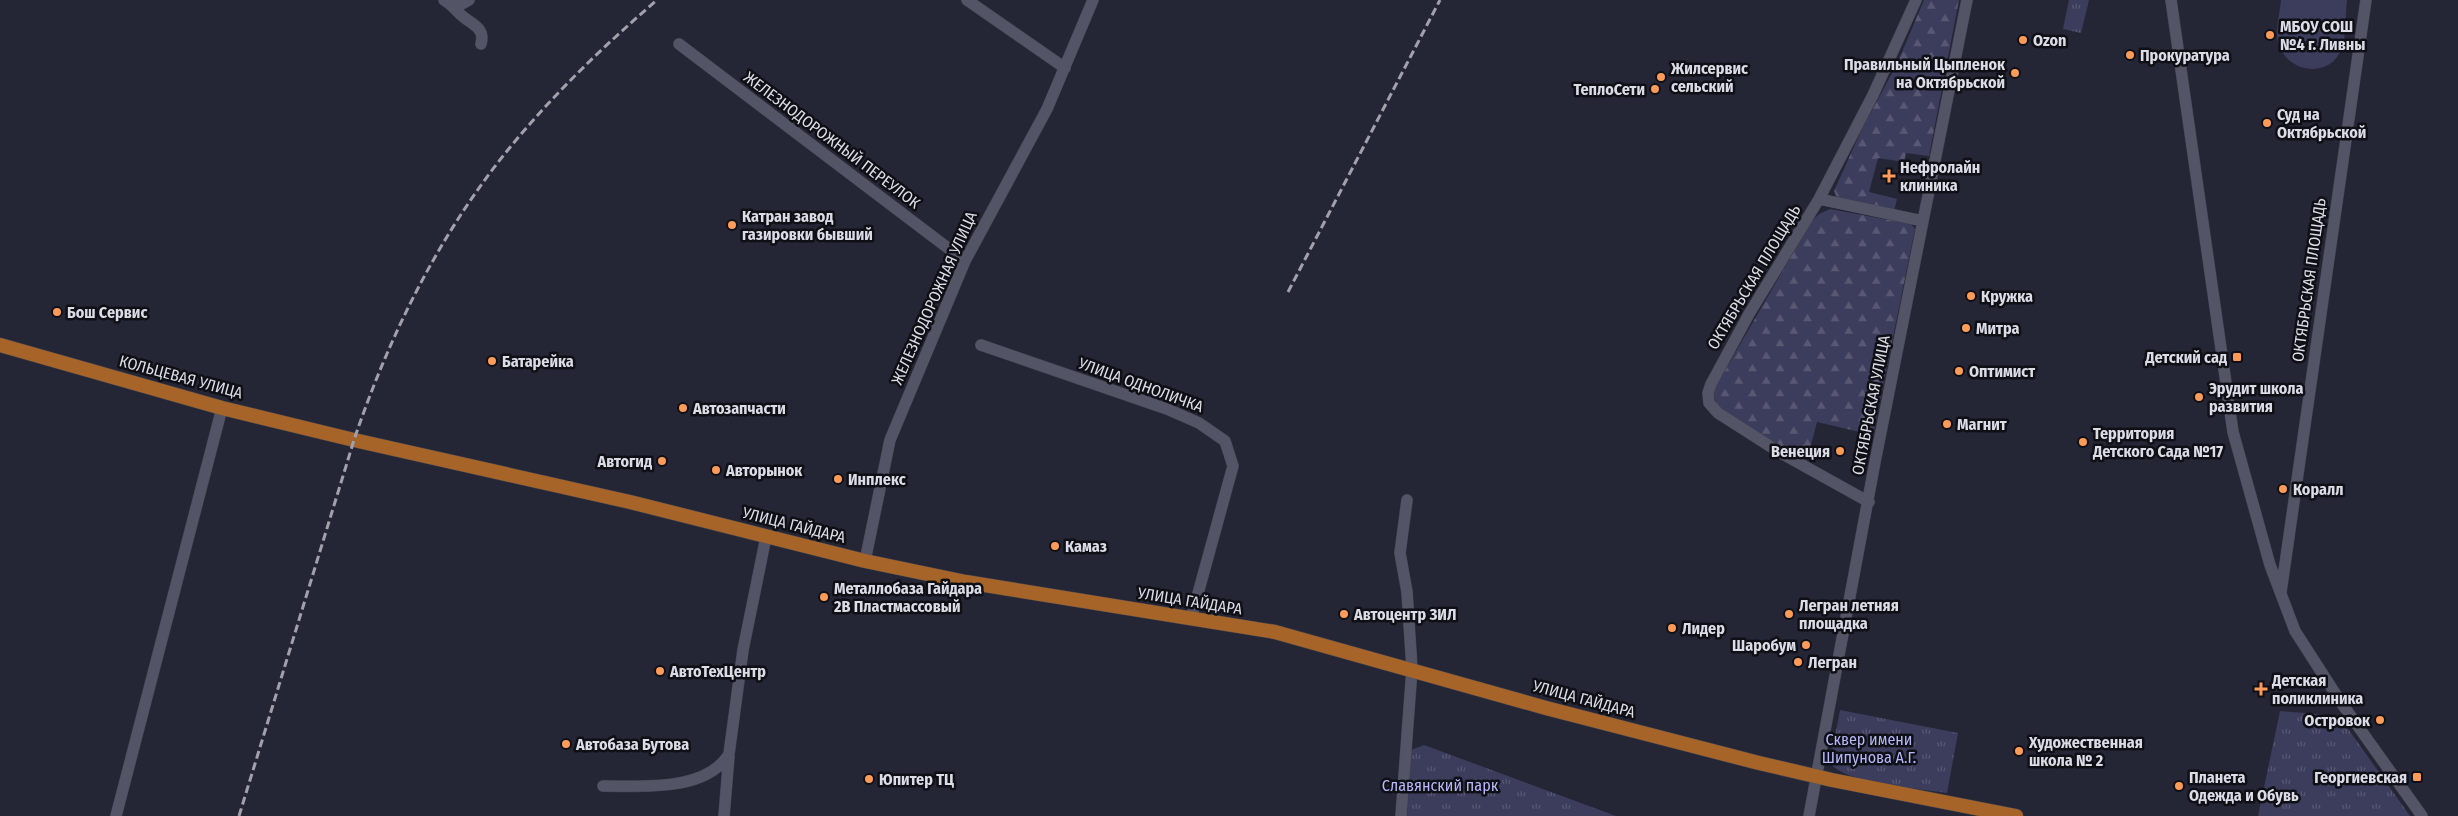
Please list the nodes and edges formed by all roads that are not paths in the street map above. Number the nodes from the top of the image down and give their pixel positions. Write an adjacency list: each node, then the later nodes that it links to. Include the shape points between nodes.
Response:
1 (469, 0): 7 (street, via 460,5)
2 (967, 0): 11 (street)
3 (1916, 0): 12 (street, ОКТЯБРЬСКАЯ ПЛОЩАДЬ, via 1873,95)
4 (1967, 0): 13 (street, ОКТЯБРЬСКАЯ УЛИЦА)
5 (2171, 0): 23 (street, via 2233,432 2246,486)
6 (2366, 0): 23 (street, ОКТЯБРЬСКАЯ ПЛОЩАДЬ)
7 (449, 2): 9 (street, via 479,28)
8 (1090, 2): 11 (street, ЖЕЛЕЗНОДОРОЖНАЯ УЛИЦА)
9 (481, 44)
10 (679, 44): 14 (street, ЖЕЛЕЗНОДОРОЖНЫЙ ПЕРЕУЛОК)
11 (1065, 68): 14 (street, ЖЕЛЕЗНОДОРОЖНАЯ УЛИЦА, via 1047,109)
12 (1819, 199): 13 (street); 20 (street, ОКТЯБРЬСКАЯ ПЛОЩАДЬ, via 1711,384 1709,403 1718,413 1779,452)
13 (1923, 221): 20 (street, ОКТЯБРЬСКАЯ УЛИЦА)
14 (965, 261): 22 (street, ЖЕЛЕЗНОДОРОЖНАЯ УЛИЦА, via 890,440)
15 (0, 345): 17 (main road, КОЛЬЦЕВАЯ УЛИЦА)
16 (981, 345): 24 (street, УЛИЦА ОДНОЛИЧКА, via 1168,410 1206,427 1225,441 1233,466)
17 (222, 408): 18 (main road, КОЛЬЦЕВАЯ УЛИЦА); 29 (street)
18 (354, 440): 21 (main road, УЛИЦА ГАЙДАРА, via 630,502)
19 (1407, 500): 25 (street, via 1400,552 1407,592)
20 (1869, 502): 27 (street, ОКТЯБРЬСКАЯ УЛИЦА)
21 (766, 537): 22 (main road, УЛИЦА ГАЙДАРА); 26 (street, via 743,650)
22 (865, 561): 24 (main road, УЛИЦА ГАЙДАРА, via 966,582)
23 (2281, 594): 34 (street, via 2295,631 2340,701)
24 (1191, 619): 25 (main road, УЛИЦА ГАЙДАРА, via 1275,632)
25 (1412, 670): 27 (main road, УЛИЦА ГАЙДАРА); 31 (street)
26 (729, 754): 28 (street, via 720,767 675,784); 30 (street)
27 (1816, 777): 32 (street, ОКТЯБРЬСКАЯ УЛИЦА); 33 (main road, УЛИЦА ГАЙДАРА)
28 (603, 786)
29 (116, 816)
30 (724, 816)
31 (1400, 816)
32 (1809, 816)
33 (2016, 816)
34 (2422, 816)

